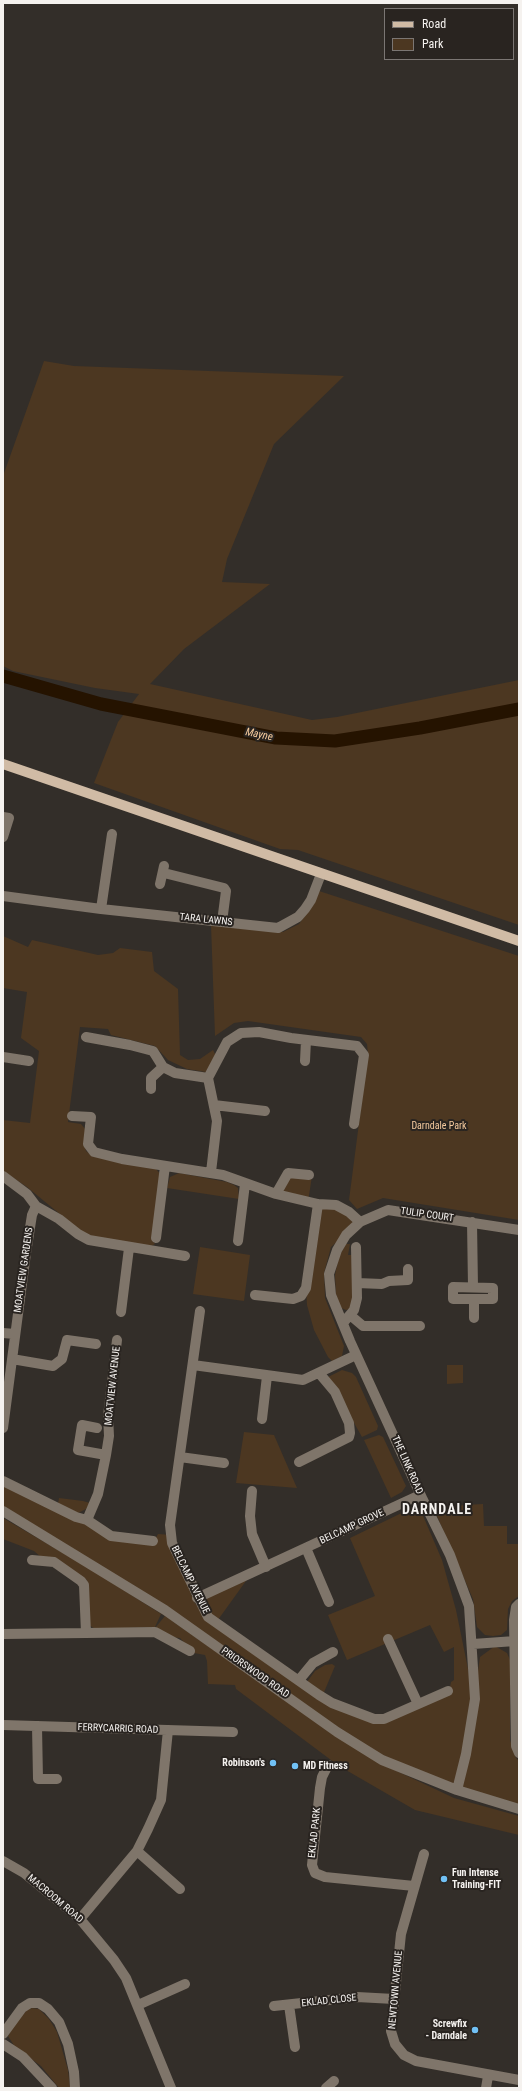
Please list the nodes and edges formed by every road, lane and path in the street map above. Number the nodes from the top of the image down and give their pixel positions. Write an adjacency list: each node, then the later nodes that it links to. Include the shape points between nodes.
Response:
1 (3, 764): 5 (main road)
2 (3, 816): 4 (street, via 9,818)
3 (112, 834): 8 (street)
4 (3, 837)
5 (321, 874): 9 (street, TARA LAWNS, via 312,900 287,924 278,928); 10 (main road)
6 (160, 884): 9 (street, via 164,870 224,888 226,891)
7 (3, 896): 8 (street, TARA LAWNS)
8 (101, 909): 9 (street, TARA LAWNS)
9 (222, 922)
10 (519, 941)
11 (86, 1037): 16 (street, via 153,1051)
12 (306, 1040): 15 (street); 17 (street, via 259,1032 241,1033 227,1042); 22 (street, via 356,1046 364,1055)
13 (3, 1057): 14 (street)
14 (29, 1061)
15 (305, 1061)
16 (163, 1068): 17 (street, via 175,1073); 18 (street, via 151,1078)
17 (208, 1078): 19 (street)
18 (150, 1089)
19 (214, 1105): 20 (street); 24 (street, via 217,1121)
20 (265, 1111)
21 (72, 1116): 23 (street, via 91,1117 88,1144 94,1152)
22 (354, 1124)
23 (165, 1166): 24 (street); 34 (street)
24 (211, 1172): 27 (street)
25 (309, 1175): 28 (street, via 288,1173)
26 (3, 1176): 30 (street, via 27,1194)
27 (245, 1184): 28 (street); 35 (street)
28 (276, 1194): 29 (street)
29 (318, 1204): 31 (street, via 336,1205); 42 (street, via 306,1288 301,1296 293,1299)
30 (36, 1206): 37 (street, via 89,1240); 51 (street, MOATVIEW GARDENS, via 32,1215)
31 (360, 1222): 32 (street, TULIP COURT, via 388,1210); 48 (street, THE LINK ROAD, via 346,1235 337,1250 329,1274 331,1295)
32 (472, 1222): 33 (street, TULIP COURT); 41 (street)
33 (519, 1230)
34 (156, 1238)
35 (238, 1241)
36 (356, 1247): 40 (street)
37 (129, 1248): 38 (street); 45 (street)
38 (185, 1256)
39 (408, 1269): 40 (street, via 408,1280 382,1284)
40 (357, 1283): 46 (street, via 357,1298)
41 (473, 1288): 43 (street, via 493,1288 493,1299); 43 (street, via 453,1287 453,1299)
42 (255, 1295)
43 (474, 1299): 47 (street)
44 (200, 1311): 56 (street, BELCAMP AVENUE)
45 (121, 1312)
46 (350, 1315): 48 (street); 49 (street, via 363,1326)
47 (474, 1318)
48 (343, 1323): 54 (street, THE LINK ROAD)
49 (420, 1326)
50 (3, 1333): 51 (street)
51 (15, 1334): 55 (street, MOATVIEW GARDENS)
52 (117, 1340): 62 (street, MOATVIEW AVENUE)
53 (96, 1344): 55 (street, via 67,1340 62,1359 53,1366)
54 (356, 1355): 57 (street); 68 (street, THE LINK ROAD)
55 (12, 1360): 60 (street, MOATVIEW GARDENS)
56 (193, 1365): 58 (street); 63 (street, BELCAMP AVENUE)
57 (319, 1373): 58 (street, via 303,1380); 64 (street, via 335,1392 349,1423 350,1433 349,1437)
58 (267, 1376): 59 (street)
59 (262, 1419)
60 (3, 1428)
61 (97, 1428): 62 (street, MOATVIEW AVENUE, via 82,1425 78,1450)
62 (106, 1455): 70 (street, MOATVIEW AVENUE, via 98,1494)
63 (180, 1457): 65 (street); 75 (street, BELCAMP AVENUE, via 170,1525 172,1543)
64 (299, 1462)
65 (224, 1463)
66 (3, 1480): 70 (street, via 76,1517)
67 (252, 1491): 74 (street, via 252,1534)
68 (420, 1495): 72 (street, BELCAMP GROVE); 82 (street, THE LINK ROAD, via 460,1577 470,1606)
69 (3, 1511): 96 (street, PRIORSWOOD ROAD, via 165,1610 382,1760)
70 (87, 1520): 71 (street, via 111,1536)
71 (153, 1541)
72 (306, 1548): 74 (street, BELCAMP GROVE); 76 (street)
73 (32, 1560): 78 (street, via 54,1562 81,1581 84,1586)
74 (266, 1566): 75 (street, BELCAMP GROVE)
75 (197, 1598): 85 (street, BELCAMP AVENUE, via 208,1617)
76 (329, 1602)
77 (519, 1604): 81 (street, via 514,1620)
78 (86, 1633): 79 (street); 83 (street, via 155,1632)
79 (3, 1634)
80 (388, 1639): 88 (street)
81 (515, 1641): 82 (street); 86 (street)
82 (473, 1644): 96 (street, THE LINK ROAD, via 474,1699 466,1754)
83 (190, 1651)
84 (333, 1652): 85 (street, via 313,1663)
85 (299, 1680): 88 (street, BELCAMP AVENUE, via 332,1703 374,1719 384,1719)
86 (517, 1688): 93 (street, via 516,1746)
87 (448, 1691): 88 (street, BELCAMP AVENUE)
88 (418, 1704)
89 (3, 1725): 90 (street, FERRYCARRIG ROAD)
90 (37, 1726): 91 (street, FERRYCARRIG ROAD); 95 (street, via 38,1779)
91 (168, 1730): 92 (street, FERRYCARRIG ROAD); 98 (street, via 161,1800)
92 (233, 1732)
93 (519, 1753)
94 (328, 1765): 101 (street, EKLAD PARK, via 320,1788 312,1865 315,1873 325,1877)
95 (57, 1779)
96 (457, 1790): 97 (street, PRIORSWOOD ROAD)
97 (519, 1809)
98 (137, 1851): 102 (street); 103 (street)
99 (424, 1854): 101 (street, NEWTOWN AVENUE)
100 (3, 1861): 103 (street, MACROOM ROAD, via 24,1873)
101 (414, 1886): 105 (street, NEWTOWN AVENUE, via 401,1934)
102 (180, 1889)
103 (80, 1919): 106 (street, MACROOM ROAD, via 126,1978)
104 (185, 1984): 106 (street)
105 (394, 1999): 107 (street, EKLAD CLOSE, via 357,1997); 112 (street, NEWTOWN AVENUE, via 391,2031 395,2044 404,2055 416,2061)
106 (138, 2005): 117 (street, MACROOM ROAD)
107 (289, 2005): 108 (street, EKLAD CLOSE); 111 (street, EKLAD CLOSE)
108 (274, 2006)
109 (3, 2034): 116 (street, via 22,2008 30,2003 39,2003 48,2009 58,2022 68,2044)
110 (3, 2044): 115 (street, via 23,2057)
111 (295, 2047)
112 (488, 2076): 113 (street, NEWTOWN AVENUE); 119 (street)
113 (519, 2080)
114 (334, 2081): 118 (street)
115 (52, 2088)
116 (75, 2088)
117 (171, 2088)
118 (326, 2088)
119 (486, 2088)

